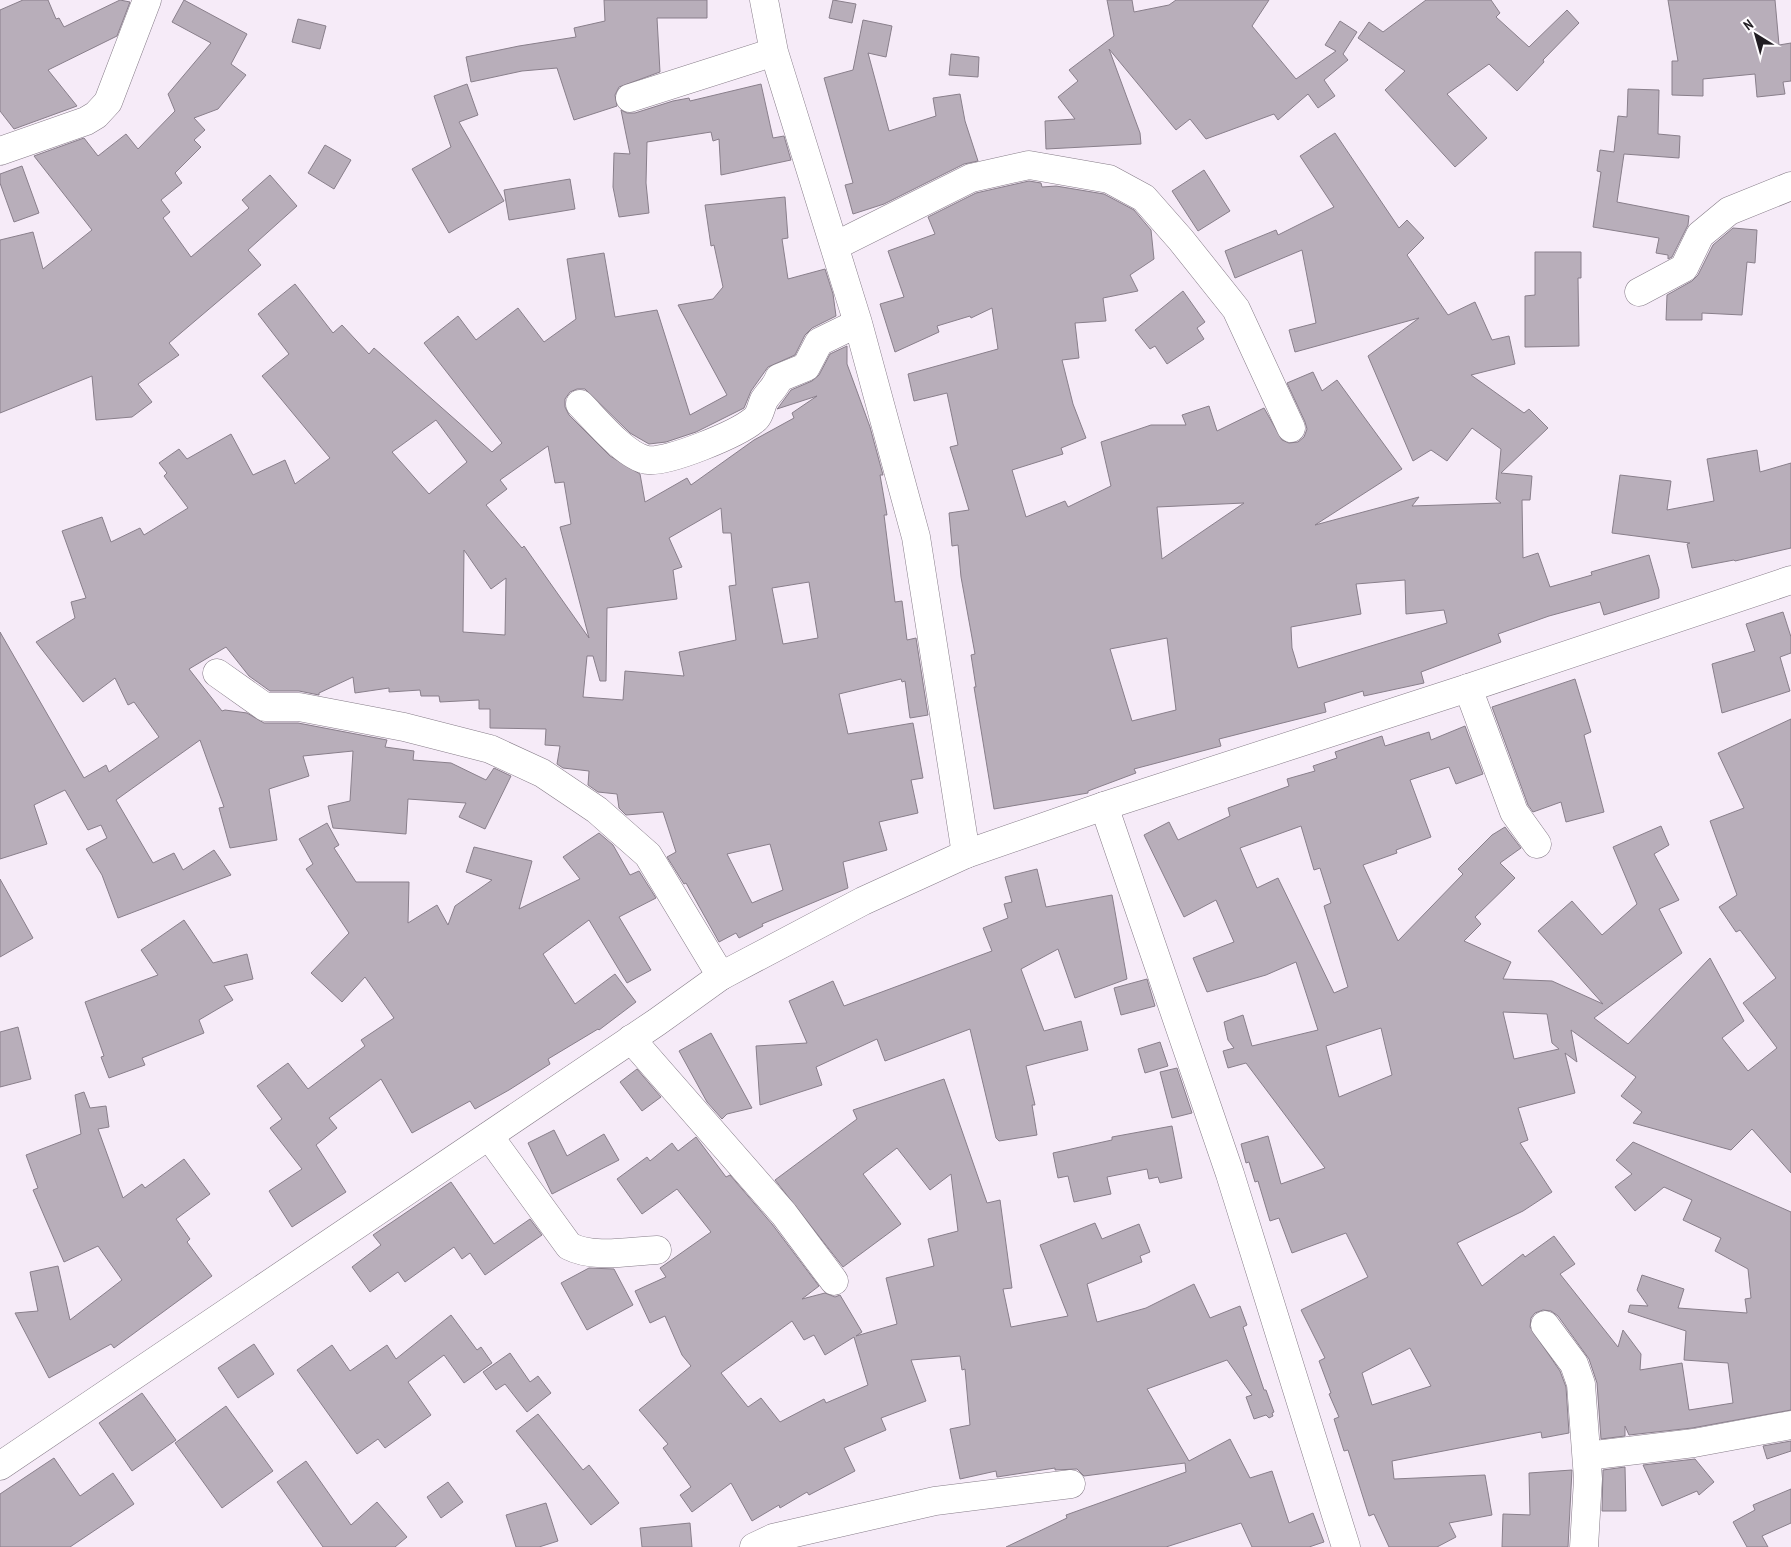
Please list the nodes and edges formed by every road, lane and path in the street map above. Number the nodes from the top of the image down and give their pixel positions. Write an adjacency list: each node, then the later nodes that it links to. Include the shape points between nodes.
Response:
1 (147, 0): 5 (street, via 108,102 96,115)
2 (764, 0): 3 (street)
3 (774, 52): 4 (street); 7 (street)
4 (630, 98)
5 (0, 151)
6 (1791, 186): 8 (street, via 1729,211 1700,235 1684,268)
7 (835, 246): 9 (street); 11 (street, via 971,178 1029,165 1109,179 1144,198 1182,240 1236,310)
8 (1639, 292)
9 (858, 323): 10 (street, via 819,342 806,367 779,378 756,419 731,435 672,456 648,460 628,451); 17 (street, via 916,537)
10 (580, 404)
11 (1291, 428)
12 (1791, 580): 14 (street)
13 (217, 673): 18 (street, via 265,707 299,707 404,727 490,749 542,773 597,810 648,855)
14 (1468, 688): 15 (street); 16 (street, via 1514,812)
15 (1104, 806): 17 (street); 29 (street, via 1230,1174)
16 (1536, 844)
17 (966, 854): 18 (street, via 863,901)
18 (721, 976): 19 (street)
19 (631, 1039): 20 (street); 22 (street, via 784,1214)
20 (489, 1136): 21 (street, via 569,1246 593,1253); 26 (street)
21 (657, 1250)
22 (834, 1281)
23 (1545, 1325): 25 (street, via 1574,1364 1581,1384)
24 (1791, 1425): 25 (street, via 1694,1443)
25 (1587, 1456): 30 (street)
26 (0, 1466)
27 (1071, 1484): 28 (street, via 936,1501 773,1538)
28 (754, 1547)
29 (1346, 1547)
30 (1584, 1547)

